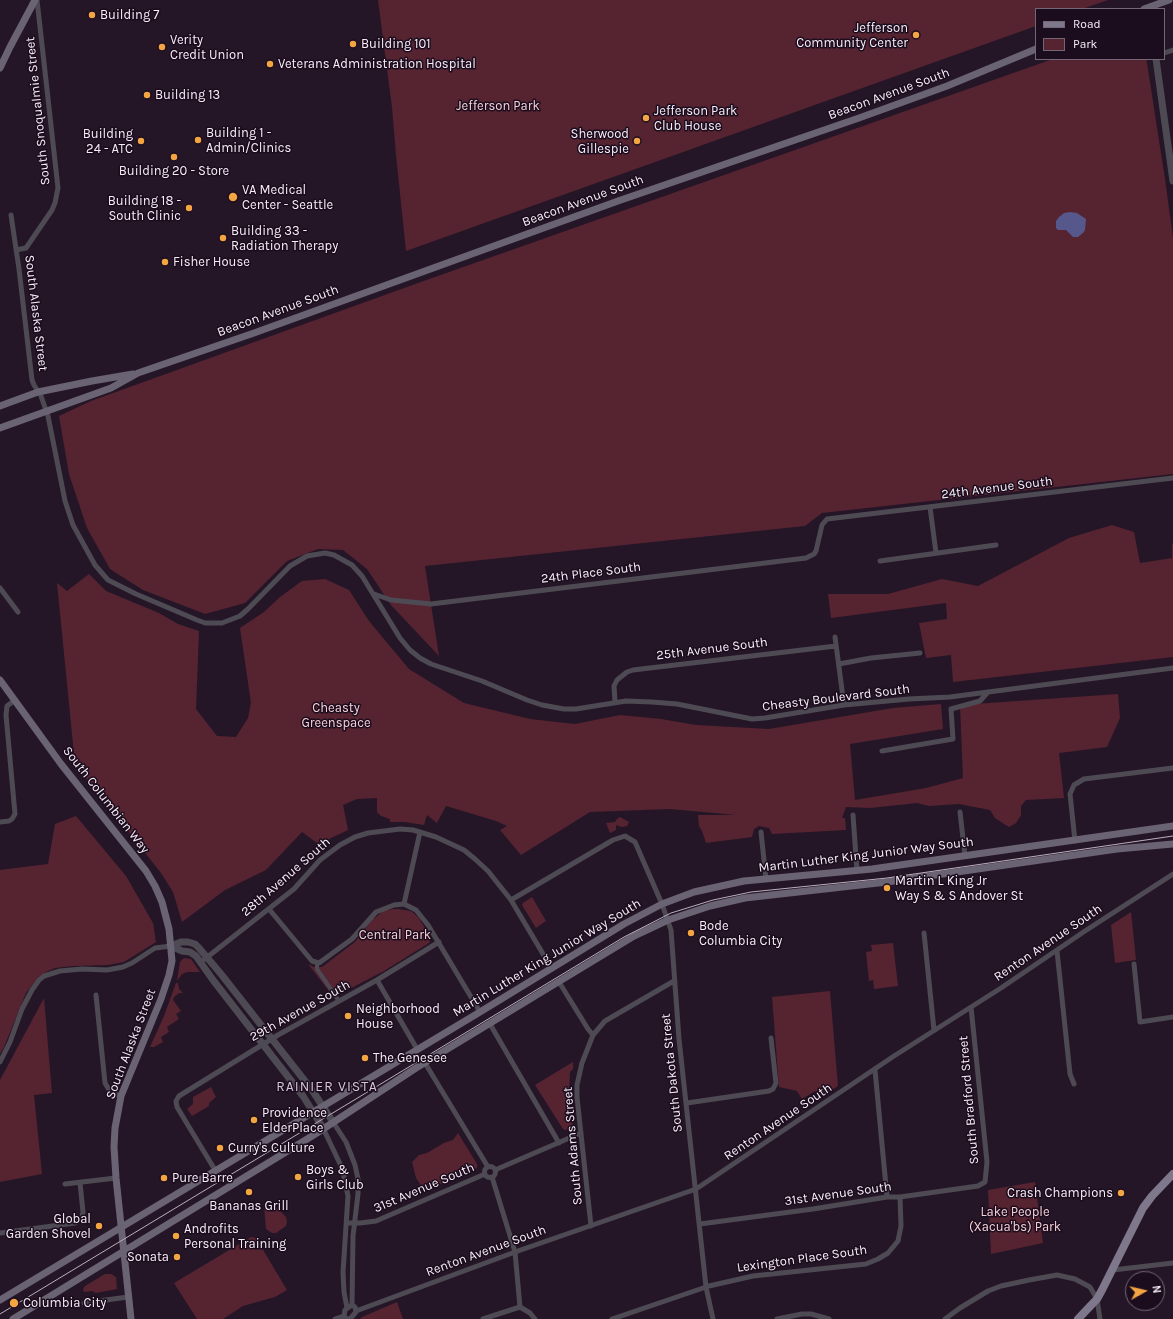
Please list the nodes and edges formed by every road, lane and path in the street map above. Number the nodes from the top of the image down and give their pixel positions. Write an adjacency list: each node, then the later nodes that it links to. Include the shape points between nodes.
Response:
1 (36, 0): 6 (main road); 10 (street, South Snoqualmie Street, via 58,188 52,210 26,248)
2 (1169, 0): 3 (main road)
3 (1147, 6)
4 (1035, 49): 11 (main road, Beacon Avenue South, via 947,86 867,115 618,201)
5 (1156, 60): 7 (street)
6 (0, 68)
7 (1170, 131): 8 (street)
8 (1173, 181)
9 (11, 215): 10 (street, South Alaska Street)
10 (16, 250): 12 (street, South Alaska Street, via 32,380)
11 (138, 374): 12 (main road, Beacon Avenue South); 14 (main road, Beacon Avenue South, via 111,388)
12 (38, 392): 13 (main road, Beacon Avenue South); 14 (street, South Alaska Street)
13 (0, 406)
14 (46, 411): 15 (main road, Beacon Avenue South); 23 (street, Cheasty Boulevard South, via 65,501 73,525 95,565 116,585 197,620 222,623 240,616 290,566 308,556 325,553 352,565)
15 (0, 428)
16 (1173, 478): 17 (street, 24th Avenue South)
17 (930, 507): 19 (street); 20 (street, 24th Avenue South, via 827,519 824,521 816,551)
18 (996, 545): 19 (street)
19 (936, 553): 21 (street)
20 (811, 556): 23 (street, 24th Place South, via 431,604 391,600)
21 (880, 561)
22 (0, 588): 24 (street)
23 (374, 594): 33 (street, Cheasty Boulevard South, via 400,638 410,650 431,664 482,681 526,700 564,710)
24 (18, 612)
25 (835, 637): 26 (street)
26 (836, 646): 28 (street); 33 (street, 25th Avenue South, via 633,670 626,672 617,680 614,686)
27 (920, 653): 28 (street)
28 (839, 664): 34 (street)
29 (1173, 668): 31 (street, Cheasty Boulevard South)
30 (0, 680): 32 (main road, South Columbian Way)
31 (988, 692): 34 (street, Cheasty Boulevard South); 35 (street, via 980,701 951,709 953,739)
32 (15, 700): 39 (street, via 7,706 6,714 15,814 9,821); 56 (main road, South Columbian Way, via 61,764 151,879 165,912)
33 (615, 702): 34 (street, Cheasty Boulevard South, via 664,702 752,719)
34 (844, 705)
35 (882, 751)
36 (1173, 768): 43 (street, via 1084,779 1074,785 1070,794)
37 (960, 812): 45 (street)
38 (853, 815): 46 (street)
39 (0, 822)
40 (1173, 826): 43 (main road, Martin Luther King Junior Way South)
41 (420, 832): 49 (street, via 464,850 488,871); 50 (street); 52 (street, 28th Avenue South, via 400,829 374,831 347,841 326,856 300,883)
42 (761, 832): 48 (street)
43 (1075, 841): 45 (main road, Martin Luther King Junior Way South)
44 (1173, 844): 53 (main road, Martin Luther King Junior Way South, via 1117,849 894,881 752,897 715,904)
45 (965, 856): 46 (main road, Martin Luther King Junior Way South)
46 (857, 871): 48 (main road, Martin Luther King Junior Way South)
47 (1173, 874): 57 (street, Renton Avenue South)
48 (766, 879): 51 (main road, Martin Luther King Junior Way South, via 724,884)
49 (511, 900): 51 (street, South Dakota Street, via 613,840 625,836 635,842); 61 (street)
50 (404, 904): 55 (street, via 421,915); 59 (street, via 376,912 344,945)
51 (662, 904): 53 (street, South Dakota Street); 61 (main road, Martin Luther King Junior Way South, via 624,924)
52 (269, 909): 58 (street, 28th Avenue South); 59 (street, via 312,961)
53 (668, 920): 63 (street, South Dakota Street); 64 (main road, Martin Luther King Junior Way South, via 634,936)
54 (924, 933): 71 (street)
55 (439, 942): 62 (street, 29th Avenue South); 68 (street)
56 (171, 946): 58 (street); 77 (street, via 155,948 122,967 107,970 60,971 44,976 32,990 22,1009); 81 (main road, South Alaska Street, via 172,961 166,988)
57 (1057, 951): 67 (street, Renton Avenue South); 80 (street, via 1070,1074)
58 (204, 960): 74 (street, via 221,974); 75 (street, via 213,980)
59 (317, 963): 66 (street, via 317,970)
60 (1134, 964): 69 (street, via 1140,1022)
61 (552, 969): 68 (main road, Martin Luther King Junior Way South)
62 (377, 980): 66 (street, 29th Avenue South); 76 (street)
63 (674, 981): 72 (street, via 606,1021); 82 (street, South Dakota Street)
64 (559, 982): 70 (main road, Martin Luther King Junior Way South); 72 (street)
65 (96, 995): 81 (street, via 105,1083 112,1093)
66 (339, 1001): 74 (street, 29th Avenue South)
67 (971, 1007): 71 (street, Renton Avenue South); 98 (street, South Bradford Street, via 987,1162 985,1182)
68 (480, 1012): 76 (main road, Martin Luther King Junior Way South)
69 (1173, 1017)
70 (490, 1024): 78 (main road, Martin Luther King Junior Way South); 88 (street)
71 (934, 1030): 79 (street, Renton Avenue South)
72 (593, 1035): 87 (street, South Adams Street, via 577,1085)
73 (771, 1038): 82 (street, via 776,1083 773,1089)
74 (271, 1039): 75 (street, 29th Avenue South); 83 (street)
75 (262, 1045): 84 (street); 90 (street, 29th Avenue South, via 183,1093 176,1101 178,1110)
76 (417, 1049): 83 (main road, Martin Luther King Junior Way South)
77 (0, 1062)
78 (425, 1063): 85 (main road, Martin Luther King Junior Way South); 89 (street)
79 (875, 1070): 99 (street, Renton Avenue South); 100 (street)
80 (1074, 1084)
81 (121, 1096): 95 (main road, South Alaska Street, via 115,1128)
82 (686, 1103): 99 (street, South Dakota Street)
83 (322, 1106): 84 (main road, Martin Luther King Junior Way South); 85 (street)
84 (313, 1111): 86 (street); 90 (main road, Martin Luther King Junior Way South)
85 (333, 1122): 86 (main road, Martin Luther King Junior Way South); 103 (street, via 346,1142 355,1165 358,1194)
86 (323, 1128): 102 (street, via 342,1168 348,1196); 108 (main road, Martin Luther King Junior Way South)
87 (581, 1133): 88 (street, 31st Avenue South); 105 (street, South Adams Street)
88 (559, 1143): 91 (street, 31st Avenue South)
89 (488, 1167): 91 (street, via 492,1166); 92 (street)
90 (215, 1170): 106 (main road, Martin Luther King Junior Way South)
91 (495, 1170): 94 (street)
92 (485, 1174): 94 (street); 103 (street, 31st Avenue South, via 376,1220)
93 (1173, 1174): 111 (main road, via 1143,1208)
94 (492, 1177): 109 (street)
95 (116, 1178): 96 (street); 106 (main road, South Alaska Street)
96 (80, 1183): 97 (street); 107 (street, via 82,1217 75,1223)
97 (65, 1184)
98 (978, 1186): 101 (street, 31st Avenue South)
99 (696, 1190): 104 (street, South Dakota Street); 105 (street, Renton Avenue South)
100 (887, 1197): 101 (street, 31st Avenue South); 104 (street, 31st Avenue South)
101 (900, 1197): 112 (street, Lexington Place South, via 902,1226 898,1241 888,1253 866,1264 753,1276)
102 (347, 1223): 103 (street, 31st Avenue South); 117 (street, via 343,1272 344,1292)
103 (355, 1223): 117 (street)
104 (700, 1224): 112 (street, South Dakota Street)
105 (591, 1226): 109 (street, Renton Avenue South)
106 (120, 1227): 108 (main road, South Alaska Street); 115 (main road, Martin Luther King Junior Way South)
107 (0, 1233)
108 (123, 1252): 113 (main road, South Alaska Street); 121 (main road, Martin Luther King Junior Way South)
109 (515, 1252): 118 (street); 119 (street, Renton Avenue South)
110 (1173, 1262): 111 (street)
111 (1113, 1270): 114 (main road)
112 (706, 1287): 127 (street, Lexington Place South); 128 (street, South Dakota Street)
113 (128, 1297): 116 (street); 122 (main road, South Alaska Street)
114 (1098, 1299): 131 (street, via 1090,1287 1075,1279 1050,1276 988,1291); 132 (main road); 133 (street)
115 (0, 1300)
116 (84, 1303)
117 (350, 1306): 119 (street, via 355,1307); 120 (street, via 345,1310)
118 (520, 1307): 125 (street); 126 (street)
119 (356, 1311): 124 (street)
120 (344, 1316): 123 (street); 124 (street)
121 (13, 1319)
122 (131, 1319)
123 (335, 1319)
124 (350, 1319)
125 (483, 1319)
126 (535, 1319)
127 (612, 1319)
128 (713, 1319)
129 (777, 1319): 130 (street, via 812,1314)
130 (829, 1319)
131 (945, 1319)
132 (1078, 1319)
133 (1100, 1319)

